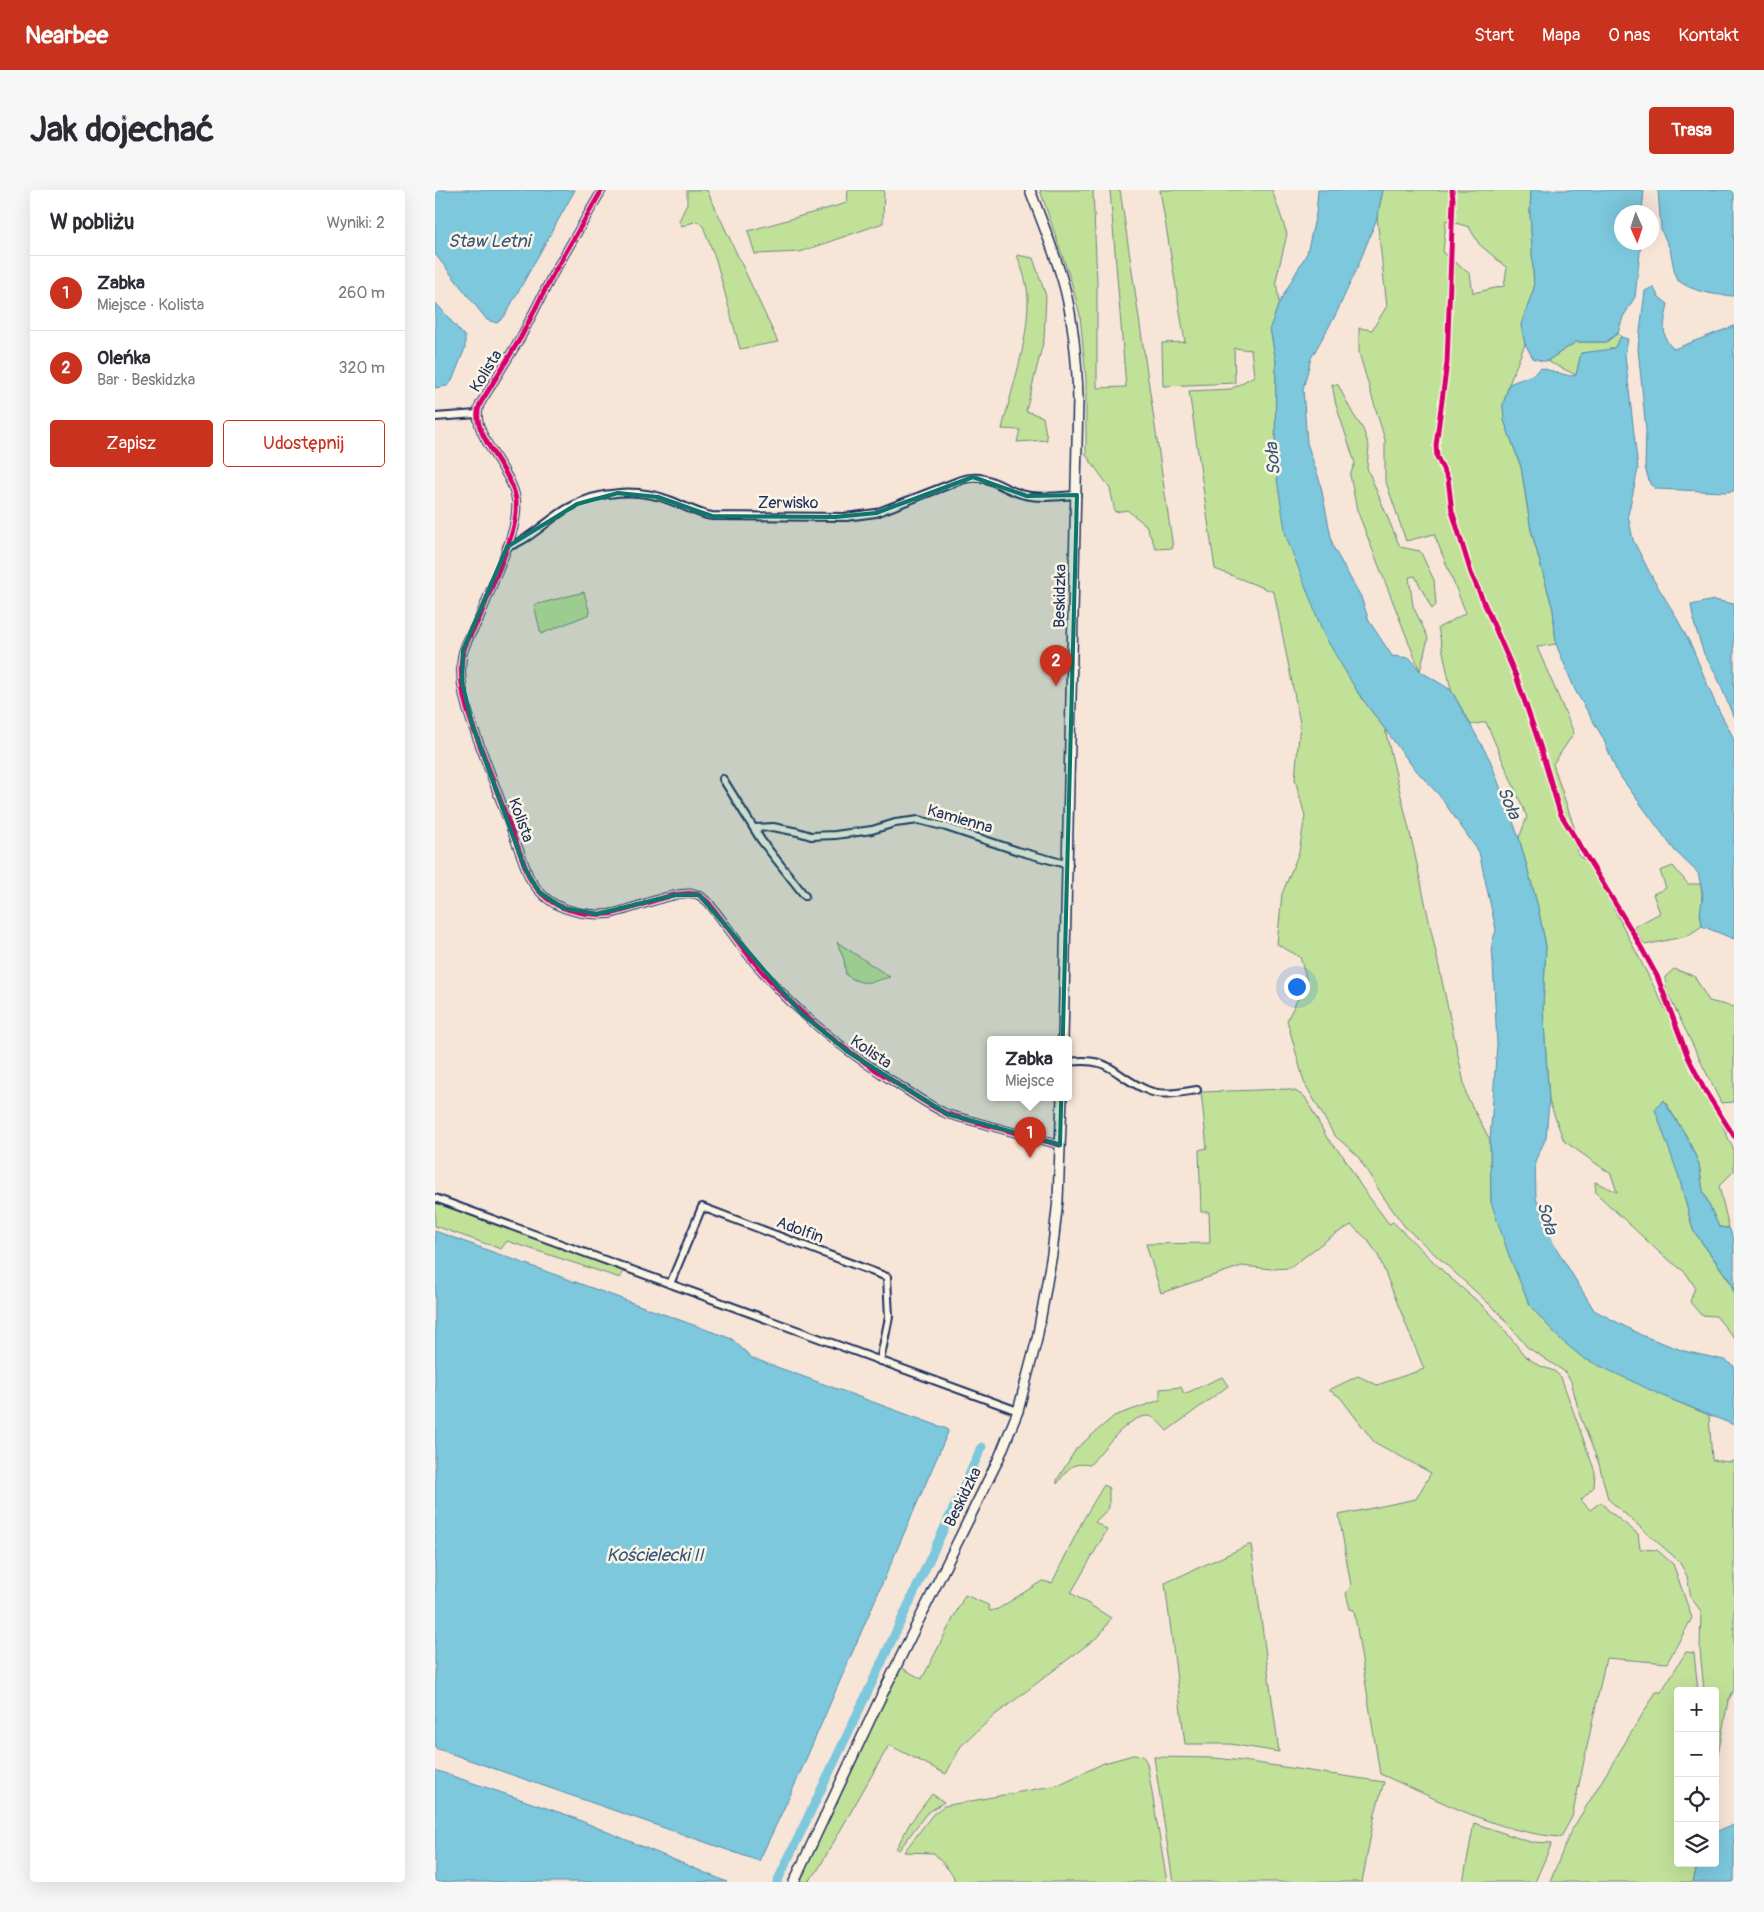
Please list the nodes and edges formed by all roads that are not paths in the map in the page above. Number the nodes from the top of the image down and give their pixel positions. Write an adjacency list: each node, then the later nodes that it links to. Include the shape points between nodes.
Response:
1 (602, 190): 3 (street, Kolista)
2 (1030, 190): 5 (main road, Beskidzka, via 1064,287 1073,334 1078,400)
3 (477, 414): 4 (street); 6 (street, Kolista, via 480,429 515,496 515,522)
4 (435, 417)
5 (1077, 495): 6 (street, Zerwisko, via 1027,496 989,479 970,477 865,516 819,517 712,516 658,497 617,493 577,504); 9 (main road, Beskidzka)
6 (507, 548): 15 (street, Kolista, via 463,650 462,682 472,724 525,869 539,892 563,908 597,914 617,912 676,895 699,895 708,902 759,969 802,1014 848,1052 947,1114)
7 (723, 779): 8 (street)
8 (754, 828): 9 (street, Kamienna, via 773,827 811,836 835,835 919,820); 10 (street)
9 (1069, 865): 11 (main road, Beskidzka)
10 (805, 896)
11 (1063, 1036)
12 (1072, 1062): 13 (street, via 1093,1060 1103,1063 1148,1091 1163,1094)
13 (1197, 1090)
14 (1062, 1101): 15 (main road, Beskidzka)
15 (1060, 1145): 19 (main road, Beskidzka, via 1052,1254 1037,1339)
16 (435, 1198): 17 (street)
17 (670, 1284): 18 (street); 18 (street, Adolfin, via 701,1208 711,1211 887,1277 889,1317)
18 (880, 1361): 19 (street)
19 (1018, 1411): 20 (main road, Beskidzka, via 999,1458)
20 (794, 1882)

